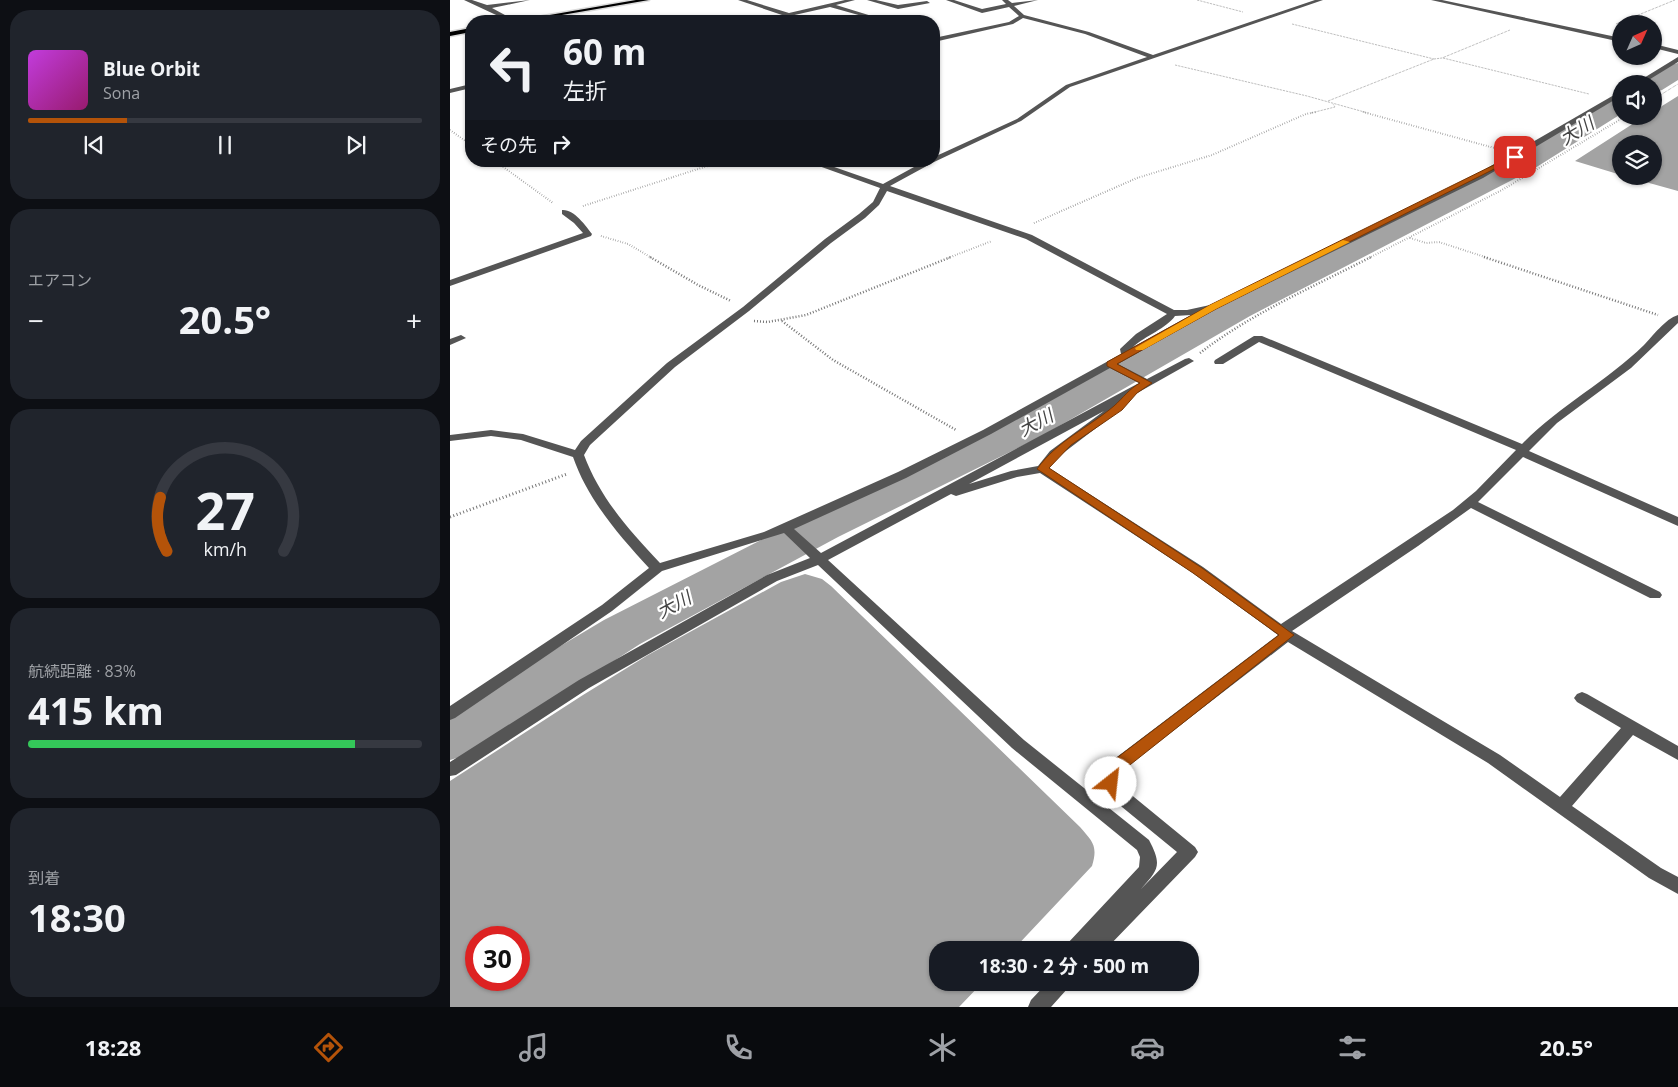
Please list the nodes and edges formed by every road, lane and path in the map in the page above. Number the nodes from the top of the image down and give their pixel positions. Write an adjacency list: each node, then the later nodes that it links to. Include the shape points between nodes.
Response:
1 (467, 0): 18 (street)
2 (527, 0): 18 (street)
3 (646, 0): 20 (main road)
4 (741, 0): 21 (street)
5 (852, 0): 16 (street)
6 (870, 0): 15 (street, via 898,7)
7 (949, 0): 17 (street, via 982,11)
8 (1005, 0): 17 (street)
9 (1035, 0): 17 (street)
10 (1197, 0): 24 (path)
11 (1320, 0): 24 (street)
12 (1434, 0): 25 (street)
13 (1675, 0): 27 (path)
14 (817, 1): 16 (street)
15 (928, 3)
16 (832, 5): 21 (street); 22 (street)
17 (1010, 5): 23 (street)
18 (487, 7): 19 (street)
19 (502, 15)
20 (555, 15)
21 (789, 15)
22 (865, 15)
23 (1022, 16): 30 (street, via 1012,22); 33 (street, via 1087,33)
24 (1266, 18): 33 (street); 35 (path)
25 (1531, 22): 27 (street); 34 (path)
26 (465, 31): 28 (main road)
27 (1592, 33): 29 (street)
28 (450, 34)
29 (1612, 38)
30 (940, 39)
31 (1662, 48): 32 (street)
32 (1678, 52)
33 (1150, 58): 44 (path); 49 (street, via 1068,86 1024,117)
34 (1442, 58): 35 (path); 42 (path)
35 (1434, 59): 44 (path)
36 (1678, 59): 37 (street)
37 (1652, 75)
38 (1678, 84): 41 (path)
39 (465, 87): 40 (street)
40 (450, 91)
41 (1662, 94)
42 (1592, 95)
43 (1612, 98): 54 (street)
44 (1327, 101): 45 (path)
45 (1333, 104): 54 (path, via 1507,152); 57 (path, via 1335,107 1306,114 1212,155 1137,178)
46 (1612, 124): 59 (path, via 1502,190)
47 (450, 130): 48 (path)
48 (465, 141)
49 (940, 156)
50 (503, 167): 56 (path)
51 (704, 167): 56 (path)
52 (827, 167): 55 (street)
53 (920, 167): 55 (street)
54 (1494, 168): 62 (street)
55 (886, 186): 57 (street); 61 (street, via 876,203 862,216)
56 (564, 212): 58 (street)
57 (1014, 232): 63 (street); 66 (path, via 818,311)
58 (588, 234): 60 (street); 61 (path, via 618,240 698,285 733,302)
59 (1410, 238): 65 (path, via 1426,243 1439,242); 70 (path, via 1248,320)
60 (450, 283)
61 (750, 306): 64 (street)
62 (1213, 307): 63 (street); 69 (street)
63 (1172, 313): 69 (street, via 1169,319 1129,345 1125,349)
64 (737, 316): 66 (path, via 762,324); 77 (street, via 671,365 586,443)
65 (1677, 320): 76 (street, via 1621,371 1578,400)
66 (781, 321): 74 (path, via 833,360 960,432)
67 (461, 338): 68 (street)
68 (450, 342)
69 (1126, 355): 72 (street)
70 (1189, 361): 73 (street)
71 (1219, 362): 76 (street, via 1258,338)
72 (1112, 365): 73 (street); 84 (street, via 987,432)
73 (1140, 384): 79 (street, via 1118,408 1068,442); 80 (street)
74 (953, 437)
75 (450, 438): 77 (street, via 491,433 523,437)
76 (1523, 451): 81 (street); 83 (street)
77 (578, 455): 78 (street)
78 (582, 468): 82 (path); 86 (street, via 624,530)
79 (1042, 469): 80 (street); 88 (street, via 1198,570)
80 (938, 496): 85 (street)
81 (1469, 502): 87 (street); 88 (street, via 1370,574 1335,594)
82 (450, 517)
83 (1678, 522)
84 (789, 530): 85 (street); 86 (street)
85 (817, 556): 93 (street, via 584,684); 96 (street, via 1018,744 1143,845 1149,857 1146,870)
86 (657, 568): 90 (street, via 607,608)
87 (1655, 595)
88 (1285, 633): 94 (street, via 1494,759); 97 (street, via 1111,774 1111,783 1117,793 1188,852)
89 (1582, 698): 91 (street)
90 (450, 714)
91 (1631, 727): 92 (street); 94 (street)
92 (1678, 754)
93 (450, 770)
94 (1562, 806): 95 (street)
95 (1678, 886)
96 (1082, 941)
97 (1102, 941)
98 (1045, 991): 100 (street)
99 (1053, 991): 100 (street)
100 (1037, 1007)

